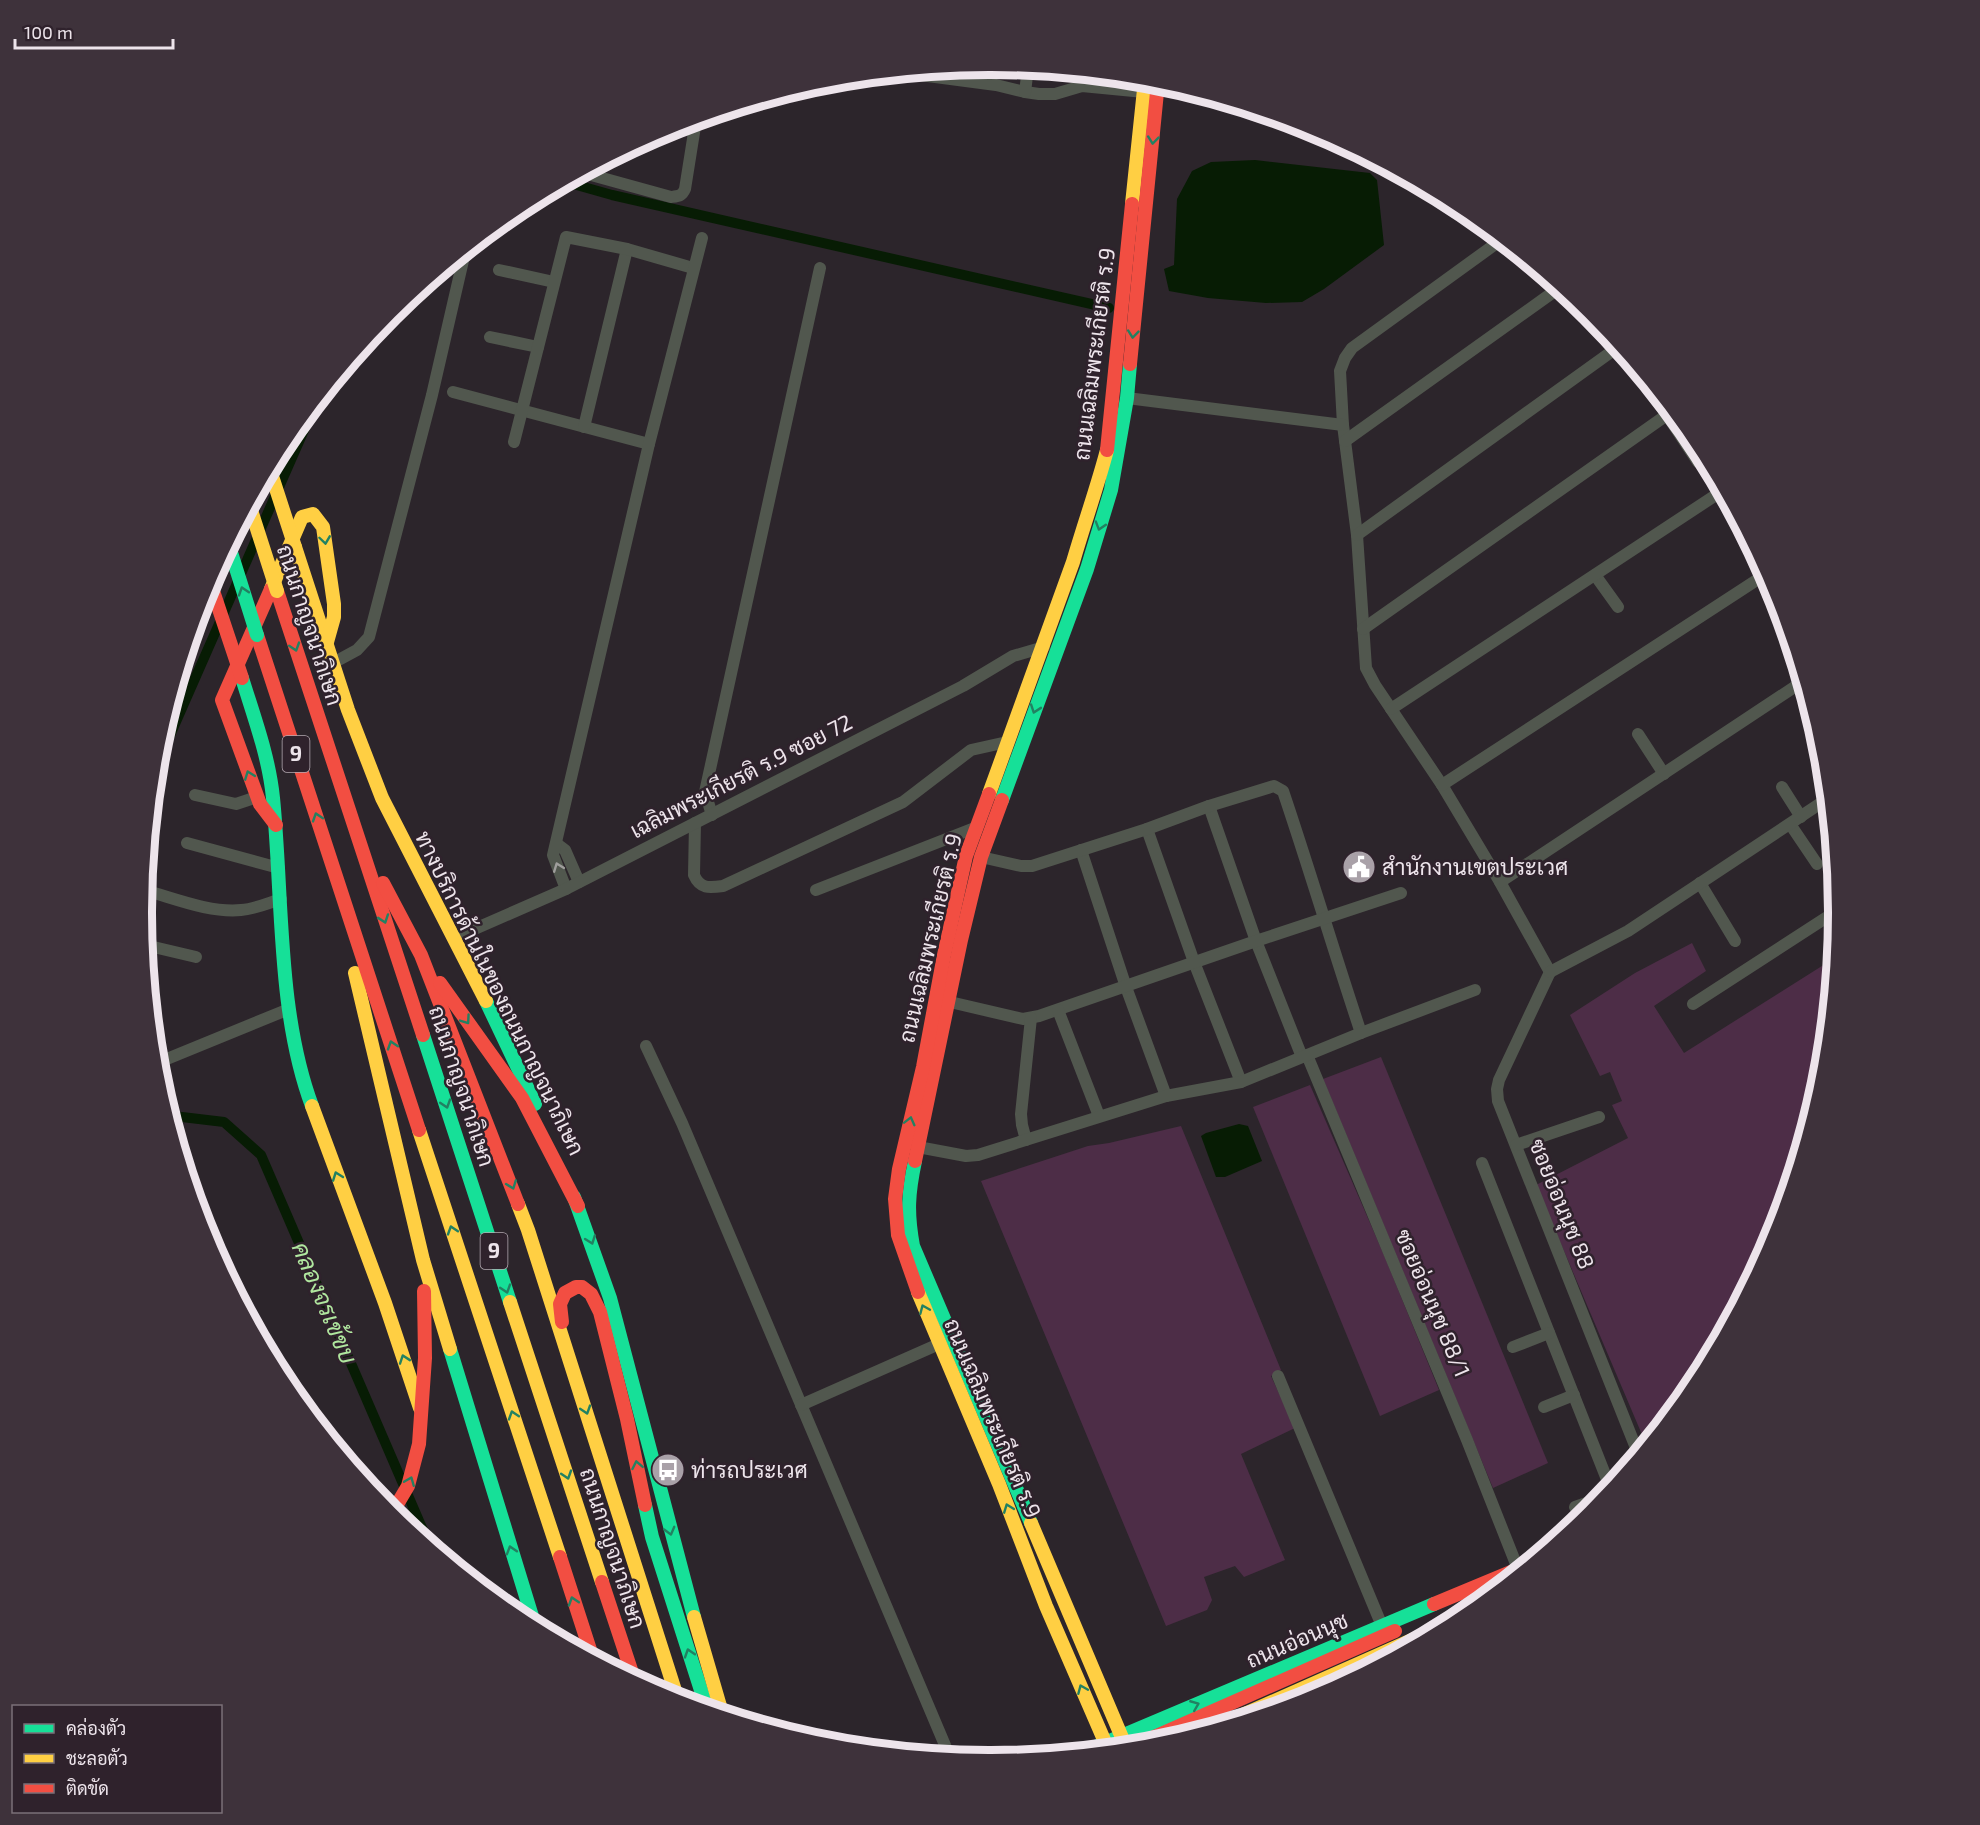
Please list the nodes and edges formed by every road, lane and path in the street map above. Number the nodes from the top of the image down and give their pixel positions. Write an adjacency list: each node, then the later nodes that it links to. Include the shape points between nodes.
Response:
1 (1027, 76): 5 (street)
2 (935, 77): 5 (street)
3 (1123, 86): 5 (street, via 1082,86 1055,94)
4 (1144, 89): 41 (main road, ถนนเฉลิมพระเกียรติ ร.9, via 1108,445 1096,494)
5 (1025, 92)
6 (1157, 92): 22 (main road, ถนนเฉลิมพระเกียรติ ร.9, one-way to 22)
7 (691, 131): 8 (street, via 683,194 671,196)
8 (593, 175)
9 (702, 238): 13 (street)
10 (1495, 244): 25 (street, via 1352,348 1340,371)
11 (627, 249): 13 (street); 16 (street, via 566,237); 26 (street)
12 (463, 263): 42 (street, via 369,637 357,650)
13 (693, 268): 29 (street)
14 (820, 268): 54 (street, via 705,792)
15 (499, 270): 16 (street)
16 (554, 282): 19 (street)
17 (1553, 293): 27 (street)
18 (490, 337): 19 (street)
19 (538, 347): 23 (street)
20 (1611, 351): 33 (street)
21 (453, 392): 23 (street)
22 (1127, 398): 25 (street); 64 (main road, ถนนเฉลิมพระเกียรติ ร.9, one-way to 64, via 1112,490 1087,569)
23 (523, 411): 26 (street); 28 (street)
24 (1664, 417): 39 (street)
25 (1343, 425): 27 (street)
26 (584, 427): 29 (street)
27 (1345, 441): 33 (street)
28 (514, 442)
29 (649, 444): 62 (street)
30 (273, 480): 40 (main road, ทางบริการด้านในของถนนกาญจนาภิเษก, bridge)
31 (1716, 495): 35 (street)
32 (253, 516): 57 (main road, ถนนกาญจนาภิเษก / 9, one-way to 57, bridge)
33 (1357, 535): 39 (street)
34 (232, 557): 67 (main road, 9, one-way to 34, bridge)
35 (1595, 575): 38 (street); 44 (street)
36 (1758, 579): 48 (street)
37 (215, 596): 58 (main road, bridge, via 261,740)
38 (1618, 607)
39 (1364, 629): 44 (street, via 1366,668)
40 (327, 642): 42 (main road, ทางบริการด้านในของถนนกาญจนาภิเษก); 51 (main road, one-way to 40, via 222,700 302,518 307,515 317,516 323,528 334,604)
41 (1044, 647): 46 (main road, ถนนเฉลิมพระเกียรติ ร.9); 54 (street, เฉลิมพระเกียรติ ร.9 ซอย 72, via 1013,656 963,686)
42 (333, 663): 78 (main road, ทางบริการด้านในของถนนกาญจนาภิเษก, via 381,798)
43 (1796, 686): 47 (street)
44 (1391, 709): 48 (street)
45 (1638, 734): 47 (street)
46 (1007, 742): 56 (street, via 971,750 903,802 723,886 703,887 697,882); 59 (main road, ถนนเฉลิมพระเกียรติ ร.9)
47 (1664, 774): 69 (street)
48 (1442, 785): 69 (street)
49 (1782, 787): 55 (street)
50 (195, 795): 51 (street, via 237,804)
51 (258, 797): 58 (main road)
52 (1209, 806): 60 (street); 77 (street, via 1274,786 1282,789); 79 (street, ซอยอ่อนนุช 88/1)
53 (1820, 807): 55 (street)
54 (712, 814): 56 (street, เฉลิมพระเกียรติ ร.9 ซอย 72)
55 (1795, 820): 65 (street); 70 (street)
56 (695, 823): 68 (street, เฉลิมพระเกียรติ ร.9 ซอย 72)
57 (352, 824): 82 (main road); 127 (main road, ถนนกาญจนาภิเษก / 9, one-way to 127)
58 (276, 826): 66 (main road)
59 (977, 826): 72 (street); 108 (main road, ถนนเฉลิมพระเกียรติ ร.9, one-way to 59, via 901,1244 895,1199 944,955 966,856)
60 (1147, 829): 63 (street); 84 (street)
61 (187, 843): 66 (street)
62 (557, 844): 68 (street, via 566,850); 71 (street, one-way to 62, via 554,855)
63 (1081, 850): 64 (street, via 1032,866); 86 (street)
64 (981, 857): 88 (main road, ถนนเฉลิมพระเกียรติ ร.9)
65 (1817, 864)
66 (279, 868): 75 (main road)
67 (335, 873): 106 (main road, via 338,907); 126 (main road, 9, one-way to 67)
68 (579, 882): 71 (street, เฉลิมพระเกียรติ ร.9 ซอย 72)
69 (1500, 882): 85 (street)
70 (1700, 883): 80 (street); 85 (street, via 1628,931)
71 (566, 889): 78 (street, เฉลิมพระเกียรติ ร.9 ซอย 72)
72 (816, 890)
73 (153, 892): 75 (street, via 240,910)
74 (1401, 893): 77 (street)
75 (281, 899): 90 (main road)
76 (1828, 917): 89 (street)
77 (1323, 919): 79 (street); 93 (street)
78 (454, 938): 105 (main road, ทางบริการด้านในของถนนกาญจนาภิเษก, via 511,1052)
79 (1256, 941): 84 (street); 95 (street, ซอยอ่อนนุช 88/1)
80 (1735, 941)
81 (153, 947): 83 (street)
82 (421, 955): 105 (main road, one-way to 105, via 518,1091); 111 (main road, one-way to 111, via 528,1230)
83 (196, 957)
84 (1194, 962): 86 (street); 97 (street)
85 (1550, 972): 102 (street, ซอยอ่อนนุช 88, via 1497,1089)
86 (1126, 987): 91 (street); 98 (street)
87 (1475, 990): 93 (street)
88 (950, 1002): 92 (street); 103 (main road, ถนนเฉลิมพระเกียรติ ร.9)
89 (1693, 1004)
90 (289, 1009): 96 (street); 115 (main road, one-way to 90, via 307,1092)
91 (1058, 1010): 92 (street); 99 (street)
92 (1031, 1018): 101 (street, via 1021,1114)
93 (1361, 1033): 95 (street)
94 (646, 1046): 113 (street)
95 (1305, 1056): 97 (street); 121 (street, ซอยอ่อนนุช 88/1)
96 (166, 1059)
97 (1241, 1082): 98 (street)
98 (1166, 1096): 99 (street)
99 (1099, 1116): 101 (street)
100 (1599, 1117): 102 (street)
101 (1026, 1140): 103 (street, via 966,1156)
102 (1516, 1145): 116 (street, ซอยอ่อนนุช 88)
103 (918, 1147): 135 (main road, ถนนเฉลิมพระเกียรติ ร.9, via 909,1190 908,1219 913,1246)
104 (1482, 1163): 107 (street)
105 (578, 1206): 130 (main road, ทางบริการด้านในของถนนกาญจนาภิเษก, one-way to 130, via 615,1313)
106 (423, 1260): 115 (main road, via 427,1342); 124 (main road, one-way to 106)
107 (1549, 1333): 109 (street); 112 (street)
108 (939, 1344): 113 (street); 136 (main road, ถนนเฉลิมพระเกียรติ ร.9, one-way to 108)
109 (1513, 1347)
110 (1278, 1376): 125 (street)
111 (578, 1384): 128 (main road, one-way to 128); 129 (main road, one-way to 111, via 652,1537 598,1306 591,1293 582,1287 565,1293 560,1304)
112 (1574, 1395): 114 (street); 117 (street)
113 (801, 1405): 137 (street)
114 (1544, 1407)
115 (422, 1414): 118 (main road, one-way to 115, via 407,1489 421,1445)
116 (1635, 1446)
117 (1607, 1479)
118 (397, 1504)
119 (1581, 1506): 120 (street)
120 (1575, 1508)
121 (1518, 1562)
122 (1499, 1577): 125 (main road, ถนนอ่อนนุช)
123 (1471, 1598): 125 (main road, ถนนอ่อนนุช)
124 (531, 1613)
125 (1389, 1628): 131 (main road, ถนนอ่อนนุช, one-way to 125); 132 (main road, ถนนอ่อนนุช, bridge)
126 (589, 1648)
127 (631, 1669)
128 (674, 1688)
129 (704, 1699)
130 (720, 1706)
131 (1164, 1718): 133 (main road, via 1158,1722); 134 (main road, ถนนอ่อนนุช)
132 (1167, 1731)
133 (1155, 1733)
134 (1131, 1738)
135 (1123, 1739)
136 (1105, 1742)
137 (947, 1748)

